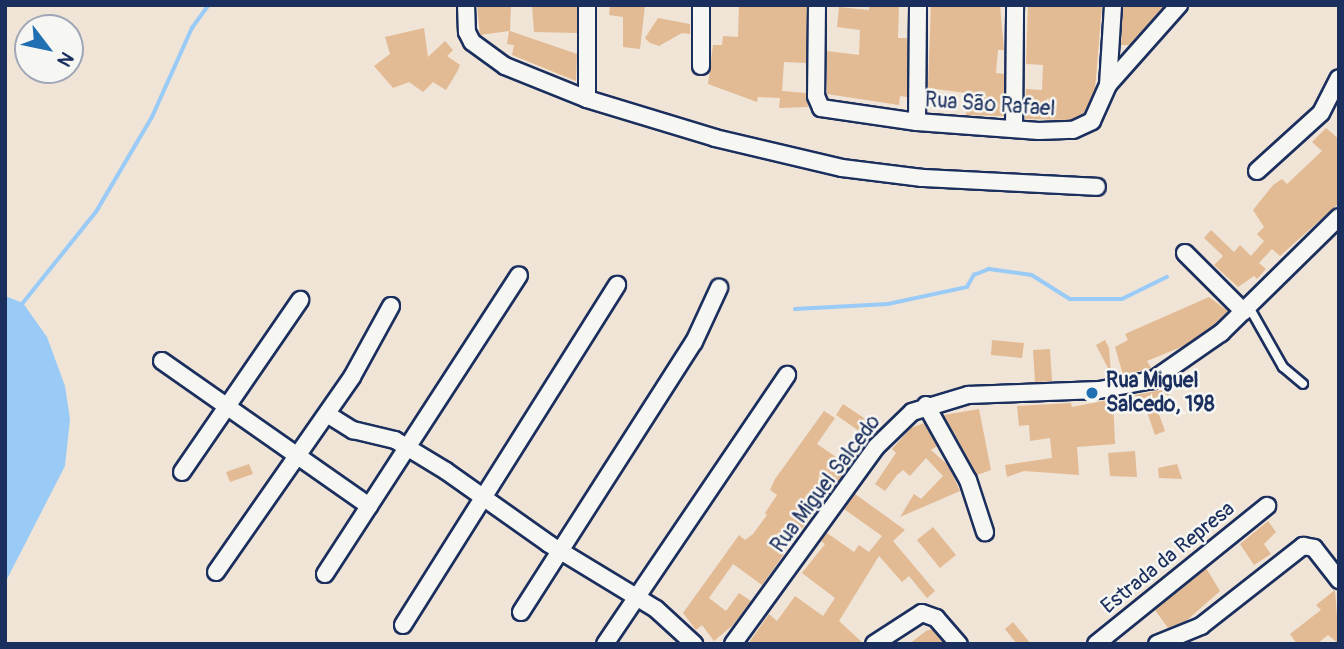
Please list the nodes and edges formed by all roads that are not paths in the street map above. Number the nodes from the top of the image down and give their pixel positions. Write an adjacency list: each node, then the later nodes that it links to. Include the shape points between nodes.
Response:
1 (466, 5): 12 (street, via 467,32 487,55)
2 (587, 5): 12 (street)
3 (701, 5): 9 (street)
4 (817, 5): 13 (street, Rua São Rafael, via 816,96 821,108)
5 (918, 5): 13 (street)
6 (1016, 5): 14 (street)
7 (1113, 5): 11 (street)
8 (1179, 5): 11 (street, Rua São Rafael)
9 (701, 66)
10 (1339, 78): 15 (street, via 1321,113)
11 (1108, 85): 14 (street, Rua São Rafael, via 1092,121 1083,127)
12 (587, 99): 16 (street, via 842,168 987,184)
13 (917, 122): 14 (street, Rua São Rafael)
14 (1014, 129)
15 (1257, 171)
16 (1097, 187)
17 (1339, 217): 24 (street, Rua Miguel Salcedo)
18 (1185, 253): 24 (street)
19 (519, 275): 31 (street)
20 (617, 285): 34 (street)
21 (719, 288): 38 (street, via 694,342)
22 (300, 300): 29 (street)
23 (391, 306): 30 (street)
24 (1246, 309): 27 (lane, via 1283,367); 28 (street, Rua Miguel Salcedo, via 1201,350 1153,380 1099,390 968,395)
25 (163, 360): 29 (street)
26 (787, 375): 42 (street)
27 (1303, 384)
28 (926, 405): 37 (street, via 968,480); 47 (street, Rua Miguel Salcedo, via 894,426 876,447)
29 (227, 406): 32 (street); 33 (street)
30 (327, 414): 31 (street, via 354,430); 32 (street)
31 (407, 448): 34 (street); 35 (street)
32 (298, 456): 35 (street); 39 (street)
33 (182, 472)
34 (483, 498): 38 (street); 44 (street)
35 (369, 506): 40 (street)
36 (1267, 506): 50 (street, Estrada da Represa)
37 (985, 532)
38 (560, 551): 42 (street); 43 (street)
39 (216, 572)
40 (325, 574)
41 (1339, 580): 51 (street, via 1312,546 1303,546 1201,626)
42 (636, 597): 45 (street); 46 (street)
43 (521, 612)
44 (403, 625)
45 (605, 644)
46 (694, 644)
47 (733, 644)
48 (874, 644): 49 (street, via 922,613 930,615)
49 (959, 644)
50 (1096, 644)
51 (1157, 644)

